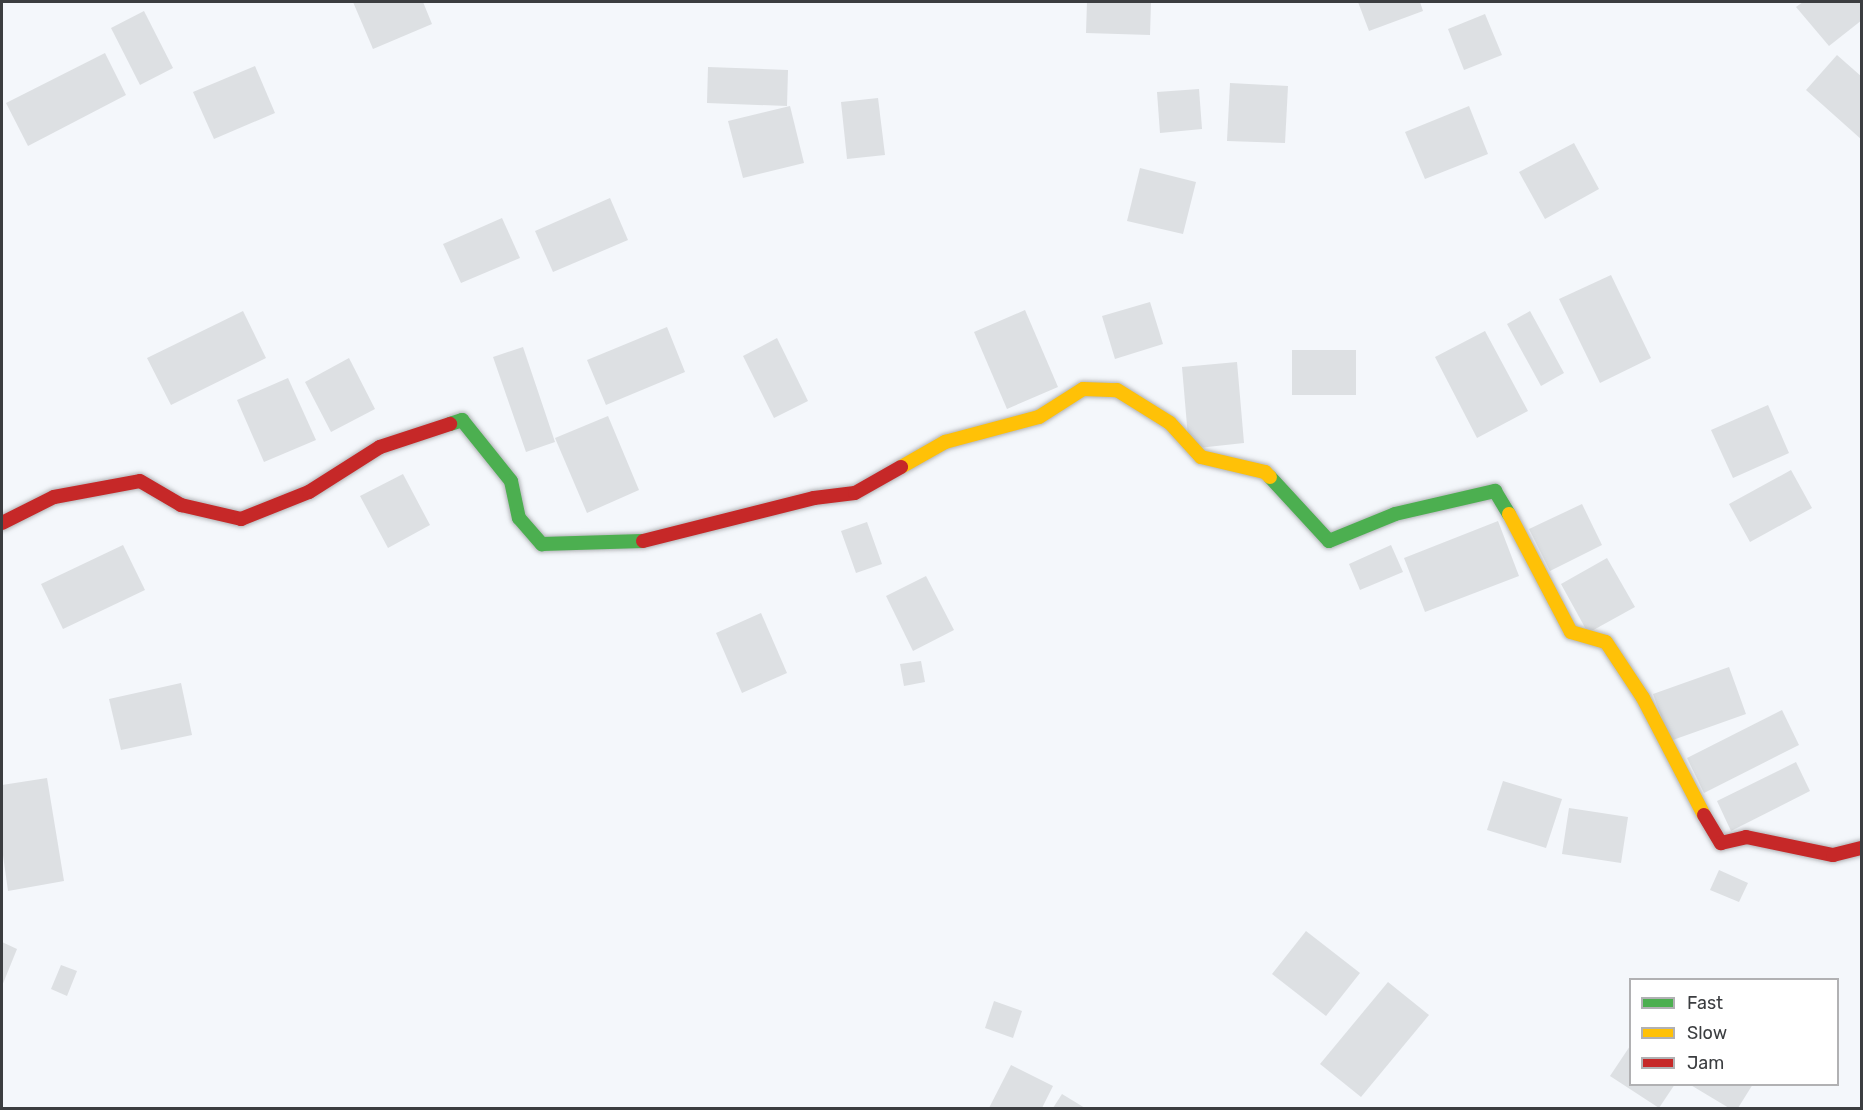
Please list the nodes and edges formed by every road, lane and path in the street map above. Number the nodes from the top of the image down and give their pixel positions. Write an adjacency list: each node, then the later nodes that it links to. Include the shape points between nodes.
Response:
1 (2, 523): 2 (street, via 54,497 140,481 181,505 241,519 309,492 380,447 462,420 511,482 519,518 542,544 636,543 814,498 855,492 945,442 1039,417 1083,389 1117,390 1170,423 1201,458 1265,472 1329,542 1395,514 1495,491 1526,539 1571,632 1606,642 1643,698 1677,769 1721,843 1746,837 1833,855)
2 (1862, 848)

